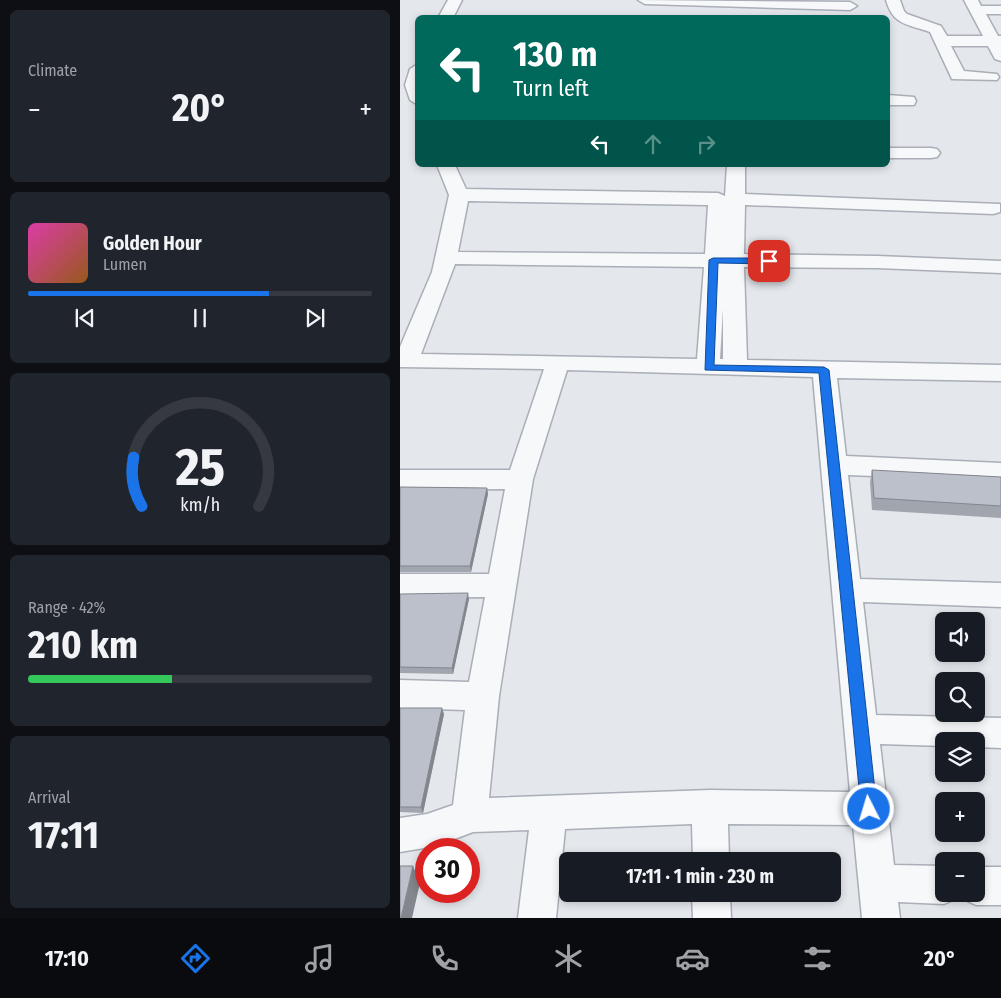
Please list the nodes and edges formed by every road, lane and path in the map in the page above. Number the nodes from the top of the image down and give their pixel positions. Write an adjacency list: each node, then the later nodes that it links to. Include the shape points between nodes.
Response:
1 (455, 0): 8 (street)
2 (645, 0): 4 (street)
3 (893, 0): 11 (street, via 900,15 933,27)
4 (684, 1): 6 (street); 9 (street); 10 (street)
5 (973, 5): 7 (street); 12 (street)
6 (850, 6)
7 (1001, 10)
8 (447, 15)
9 (677, 15)
10 (687, 15)
11 (941, 41): 12 (street); 14 (street, via 958,76)
12 (997, 41): 13 (street)
13 (1001, 56)
14 (991, 77)
15 (415, 79): 16 (street)
16 (415, 92)
17 (890, 100): 18 (street)
18 (908, 100)
19 (890, 153): 20 (street)
20 (931, 153)
21 (447, 167): 24 (street)
22 (718, 167): 25 (street)
23 (735, 167): 25 (street)
24 (459, 195): 25 (street); 27 (street)
25 (726, 199): 26 (street); 28 (street)
26 (994, 208)
27 (446, 258): 28 (street); 32 (street)
28 (723, 260): 29 (street); 31 (street)
29 (1001, 267)
30 (558, 362): 31 (street); 32 (street); 37 (street)
31 (722, 368): 33 (street)
32 (403, 369)
33 (824, 370): 34 (street); 35 (street)
34 (1001, 373)
35 (834, 465): 36 (street); 41 (street)
36 (1001, 472)
37 (520, 479): 38 (street); 39 (street)
38 (400, 480)
39 (502, 585): 40 (street); 44 (street)
40 (400, 586)
41 (847, 590): 42 (street); 45 (street)
42 (1001, 596)
43 (400, 694): 44 (street)
44 (483, 696): 50 (street)
45 (861, 730): 46 (street); 48 (street)
46 (1001, 733)
47 (710, 807): 48 (street); 49 (street); 52 (street)
48 (869, 809): 56 (street)
49 (549, 811): 50 (street); 58 (street)
50 (470, 815): 51 (street, via 452,825 419,834)
51 (400, 835)
52 (711, 852)
53 (985, 886): 54 (street)
54 (1001, 886)
55 (935, 887): 56 (street)
56 (879, 901)
57 (711, 902): 59 (street)
58 (538, 918)
59 (712, 918)

